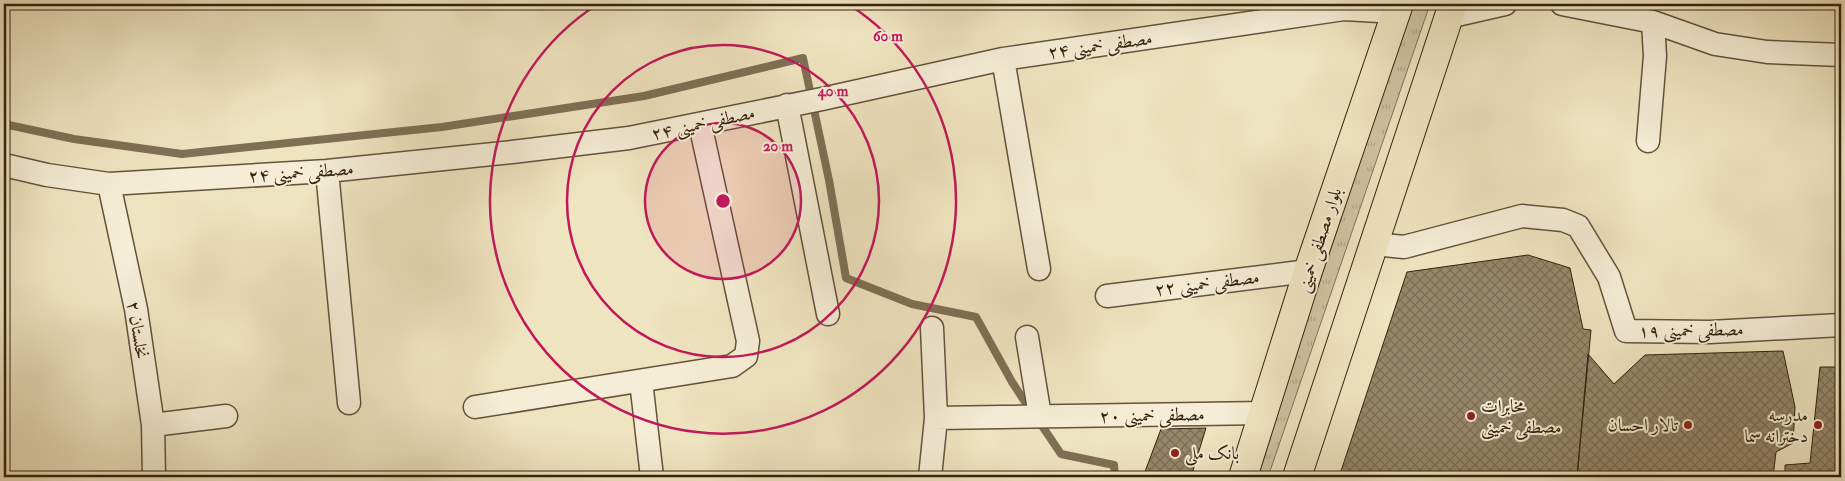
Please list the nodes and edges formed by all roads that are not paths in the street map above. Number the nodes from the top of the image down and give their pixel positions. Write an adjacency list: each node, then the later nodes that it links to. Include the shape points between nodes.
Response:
1 (1505, 4): 4 (street)
2 (1562, 4): 5 (street)
3 (1398, 8): 7 (street, مصطفی خمینی ۲۴, via 1344,9); 16 (main road, بلوار مصطفی خمینی)
4 (1451, 10): 14 (main road)
5 (1653, 22): 6 (street, via 1715,44 1767,52); 10 (street, via 1655,56)
6 (1841, 54)
7 (1003, 59): 8 (street, مصطفی خمینی ۲۴); 15 (street)
8 (787, 106): 9 (street, مصطفی خمینی ۲۴); 18 (street)
9 (700, 124): 12 (street, مصطفی خمینی ۲۴, via 629,138); 22 (street, via 748,341 746,356 732,366)
10 (1648, 141)
11 (4, 165): 13 (street, مصطفی خمینی ۲۴)
12 (327, 171): 13 (street, مصطفی خمینی ۲۴); 23 (street)
13 (109, 184): 29 (street, نخلستان ۲, via 136,308)
14 (1374, 244): 19 (street, مصطفی خمینی ۱۹, via 1404,246 1522,216 1563,220 1578,226 1609,277 1626,330 1710,332); 34 (main road)
15 (1040, 269)
16 (1308, 271): 17 (street, مصطفی خمینی ۲۲); 25 (main road, بلوار مصطفی خمینی)
17 (1107, 296)
18 (828, 314)
19 (1841, 325)
20 (932, 328): 28 (street)
21 (1027, 337): 27 (street)
22 (641, 381): 24 (street); 31 (street)
23 (348, 403)
24 (475, 407)
25 (1264, 413): 27 (street, مصطفی خمینی ۲۰); 33 (main road, بلوار مصطفی خمینی)
26 (226, 416): 29 (street)
27 (1040, 416): 28 (street, مصطفی خمینی ۲۰)
28 (936, 418): 32 (street)
29 (153, 425): 30 (street, نخلستان ۲)
30 (154, 477)
31 (652, 477)
32 (930, 477)
33 (1243, 477)
34 (1297, 477)

